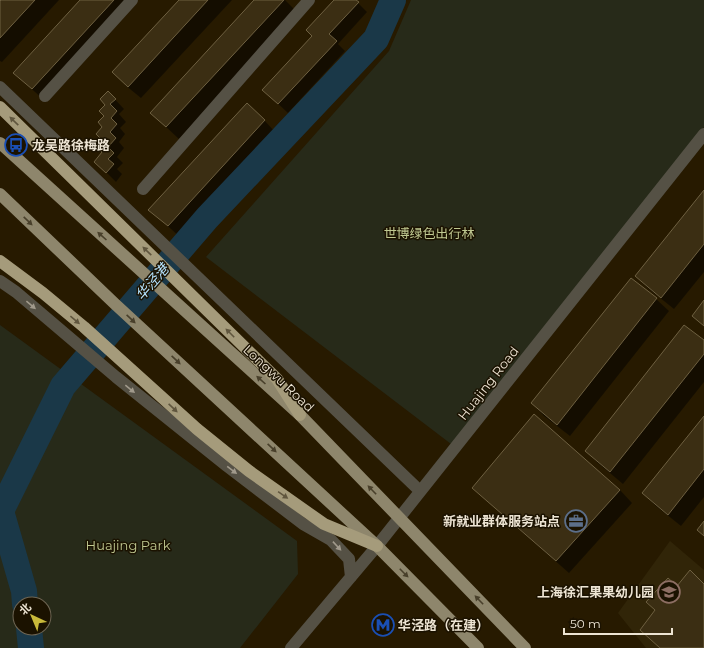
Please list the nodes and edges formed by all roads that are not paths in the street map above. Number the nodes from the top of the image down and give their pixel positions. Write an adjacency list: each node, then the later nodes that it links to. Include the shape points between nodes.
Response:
1 (132, 0): 4 (street)
2 (306, 1): 8 (street)
3 (0, 88): 13 (street)
4 (44, 96)
5 (0, 107): 12 (highway, one-way to 5, via 278,379)
6 (704, 134): 13 (street, Huajing Road)
7 (0, 143): 12 (main road, Longwu Road, one-way to 7)
8 (143, 189)
9 (0, 194): 15 (main road, one-way to 15, via 147,334)
10 (0, 261): 15 (highway, one-way to 15, via 48,298 196,429 249,472 324,524)
11 (0, 281): 16 (street, one-way to 16, via 227,466 303,524 331,540 349,559)
12 (300, 416): 14 (main road, Longwu Road, one-way to 12)
13 (420, 491): 14 (street, Huajing Road)
14 (399, 518): 15 (street, Huajing Road); 19 (main road, Longwu Road, one-way to 14)
15 (377, 546): 16 (street, Huajing Road); 18 (main road, one-way to 18)
16 (351, 577): 17 (street, Huajing Road)
17 (291, 648)
18 (478, 648)
19 (525, 648)

